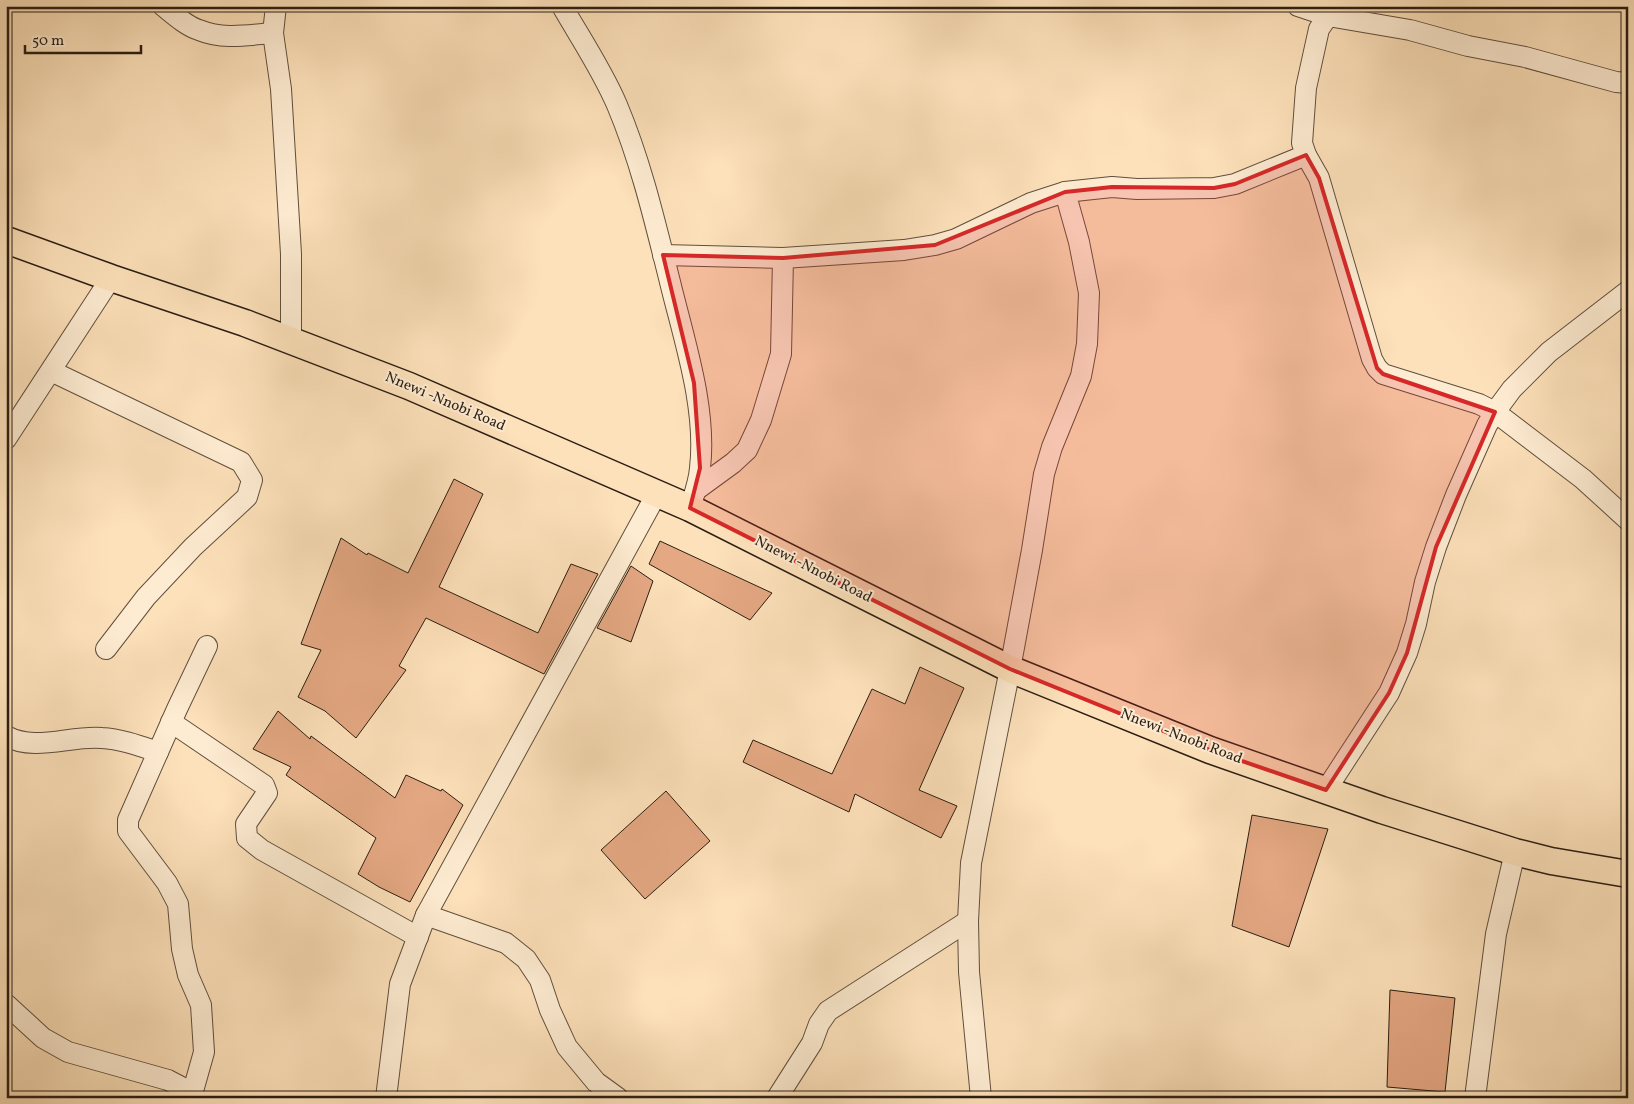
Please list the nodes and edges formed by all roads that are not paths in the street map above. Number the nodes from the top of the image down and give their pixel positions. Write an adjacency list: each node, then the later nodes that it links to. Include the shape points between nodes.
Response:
1 (162, 6): 6 (street, via 198,30 219,36)
2 (276, 6): 6 (street)
3 (562, 6): 11 (street, via 617,106 647,188)
4 (1298, 6): 5 (street)
5 (1333, 11): 7 (street); 8 (street, via 1319,29 1306,88 1302,143)
6 (273, 33): 15 (street, via 281,89 291,254)
7 (1628, 83)
8 (1306, 155): 9 (street, via 1235,184 1214,188 1112,187); 17 (street, via 1319,178 1377,368 1383,374)
9 (1064, 192): 12 (street, via 1031,203 956,239 934,245); 24 (street, via 1079,242 1089,293 1087,344 1081,376 1044,474)
10 (6, 240): 13 (main road, Nnewi -Nnobi Road)
11 (663, 254): 12 (street); 20 (street, via 694,383 699,419 700,468)
12 (783, 258): 20 (street, via 781,354 761,420 747,450)
13 (111, 278): 15 (main road, Nnewi -Nnobi Road); 16 (street)
14 (1628, 291): 17 (street, via 1549,352 1512,389)
15 (291, 341): 19 (main road, Nnewi -Nnobi Road, via 426,394)
16 (51, 371): 18 (street); 23 (street, via 241,462 252,480 247,497 153,590)
17 (1495, 412): 21 (street, via 1583,479); 28 (street, via 1436,547 1407,653 1389,693)
18 (6, 439)
19 (656, 495): 20 (main road, Nnewi -Nnobi Road); 31 (street)
20 (693, 499): 24 (main road, Nnewi -Nnobi Road)
21 (1628, 520)
22 (207, 646): 25 (street)
23 (106, 649)
24 (1010, 668): 28 (main road, Nnewi -Nnobi Road, via 1210,750); 32 (street, via 971,863)
25 (171, 722): 27 (street); 33 (street, via 264,785 267,793 246,824 247,838 262,850)
26 (6, 736): 27 (street, via 32,744 100,737)
27 (158, 752): 35 (street, via 128,820 128,831 167,882 178,904 182,948 188,974 201,1005 204,1052)
28 (1326, 790): 29 (main road, Nnewi -Nnobi Road)
29 (1514, 852): 30 (main road, Nnewi -Nnobi Road); 40 (street, via 1496,934)
30 (1628, 874)
31 (426, 916): 33 (street); 37 (street, via 506,943 526,959 540,980 567,1047 596,1082)
32 (968, 921): 38 (street, via 828,1011); 39 (street, via 969,972)
33 (418, 937): 36 (street, via 400,984)
34 (6, 1004): 35 (street, via 43,1038 68,1052 168,1080)
35 (191, 1095)
36 (386, 1098)
37 (618, 1098)
38 (777, 1098)
39 (982, 1098)
40 (1476, 1098)

